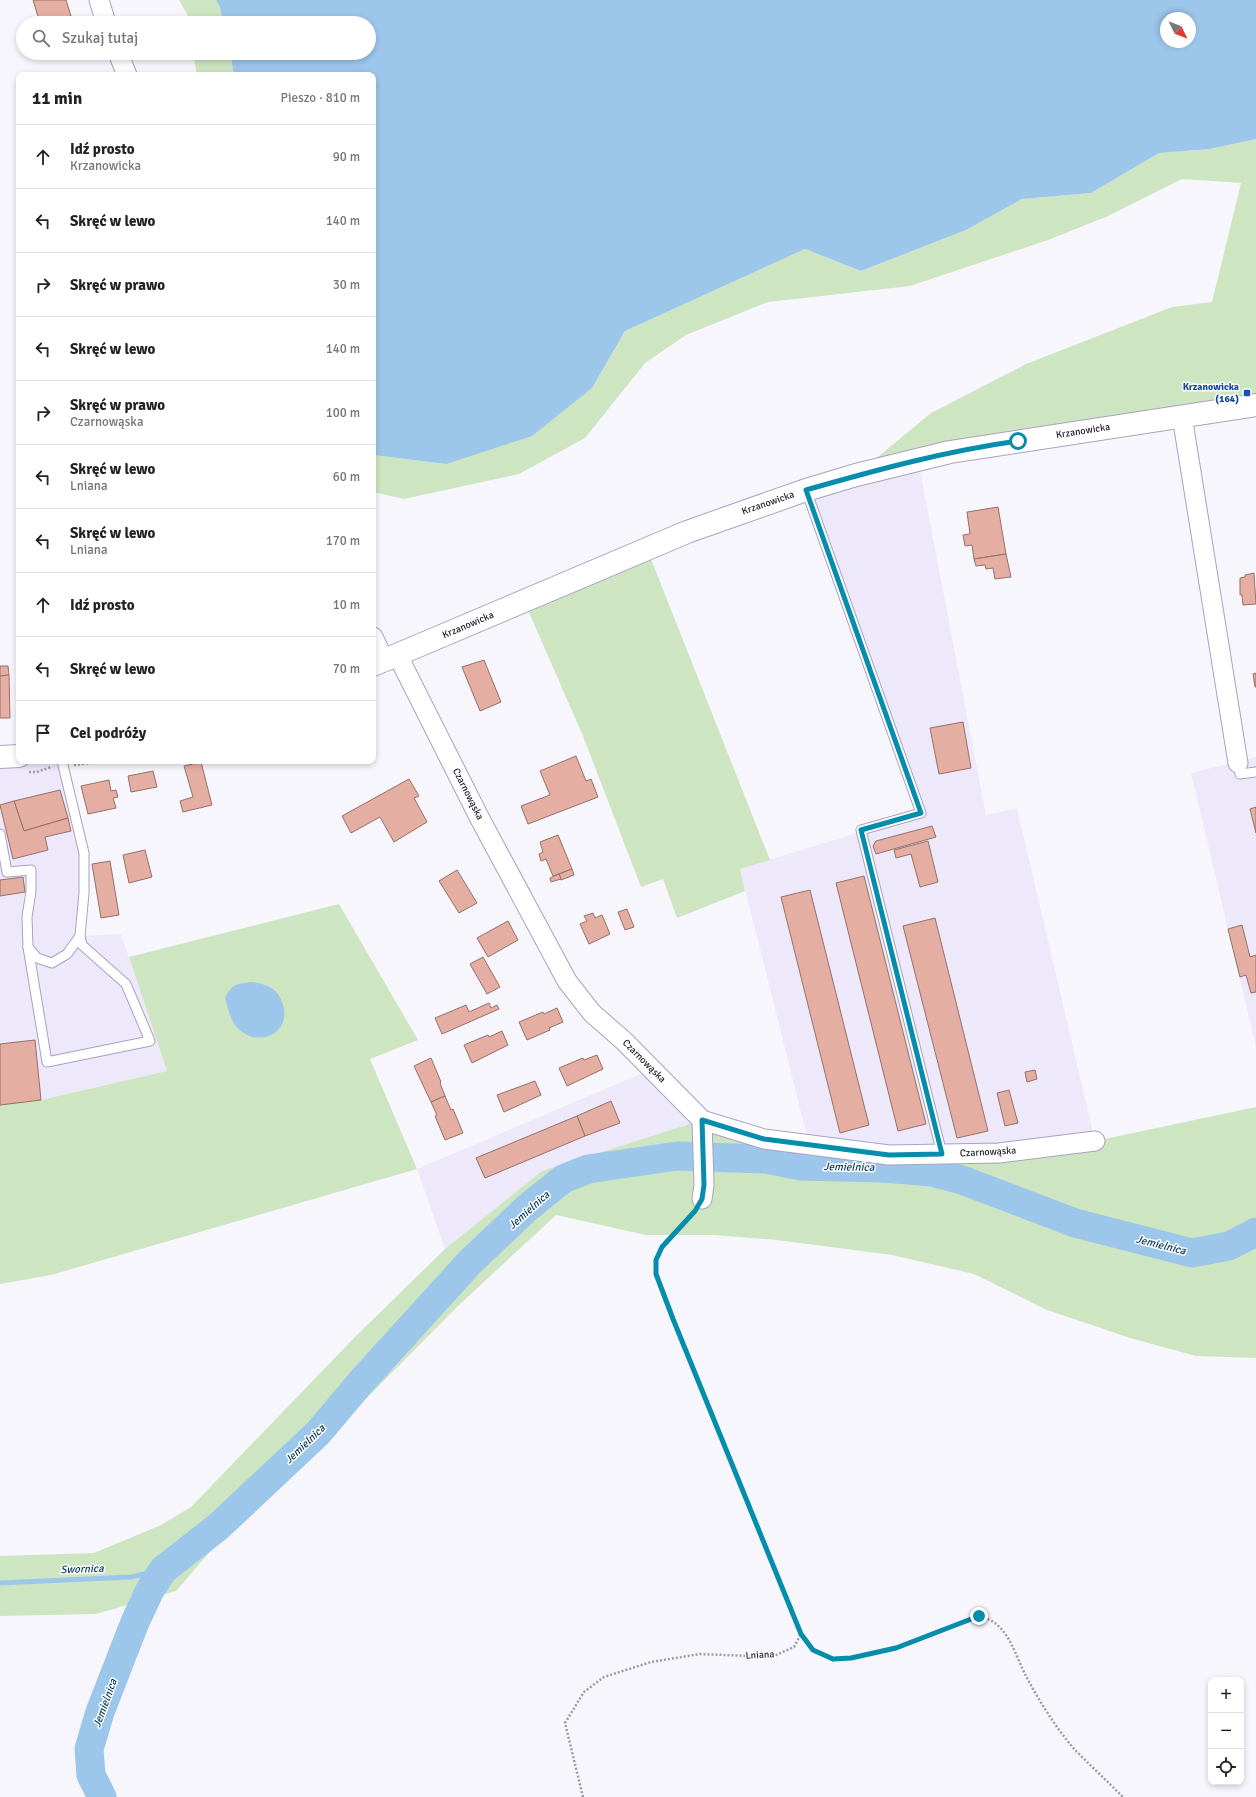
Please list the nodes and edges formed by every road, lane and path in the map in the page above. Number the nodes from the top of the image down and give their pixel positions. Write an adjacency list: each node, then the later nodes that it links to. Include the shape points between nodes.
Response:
1 (99, 0): 2 (street)
2 (104, 16)
3 (121, 60): 4 (street)
4 (126, 72)
5 (1256, 405): 6 (street, Krzanowicka)
6 (1182, 416): 7 (street, Krzanowicka, via 950,452); 12 (street)
7 (806, 490): 9 (street, Krzanowicka, via 687,532); 20 (lane, via 921,813 861,830)
8 (376, 643): 9 (street, Czarnowąska)
9 (385, 660): 18 (street, Czarnowąska, via 479,817 567,981 592,1013 624,1041)
10 (0, 756): 11 (street)
11 (16, 756)
12 (1238, 763): 14 (lane, via 1240,774)
13 (63, 764): 16 (lane, via 84,853)
14 (1256, 772)
15 (0, 834): 17 (lane, via 7,872 31,870)
16 (80, 936): 17 (lane, via 67,954 52,963 37,958); 17 (lane, via 82,945 126,984 150,1040 47,1062)
17 (28, 947)
18 (702, 1120): 20 (street, Czarnowąska, via 764,1139 889,1155); 21 (street)
19 (1095, 1141): 20 (street, Czarnowąska, via 999,1153)
20 (942, 1154)
21 (702, 1199): 22 (path, via 695,1211 662,1247 656,1260 656,1274)
22 (801, 1634): 23 (path, Lniana, via 794,1647 776,1655 700,1654 651,1662 604,1677 589,1688 564,1723); 24 (path, via 813,1650 833,1659 851,1658 896,1648 979,1616 987,1618 1006,1633 1026,1676 1052,1720 1075,1749)
23 (583, 1797)
24 (1123, 1797)

